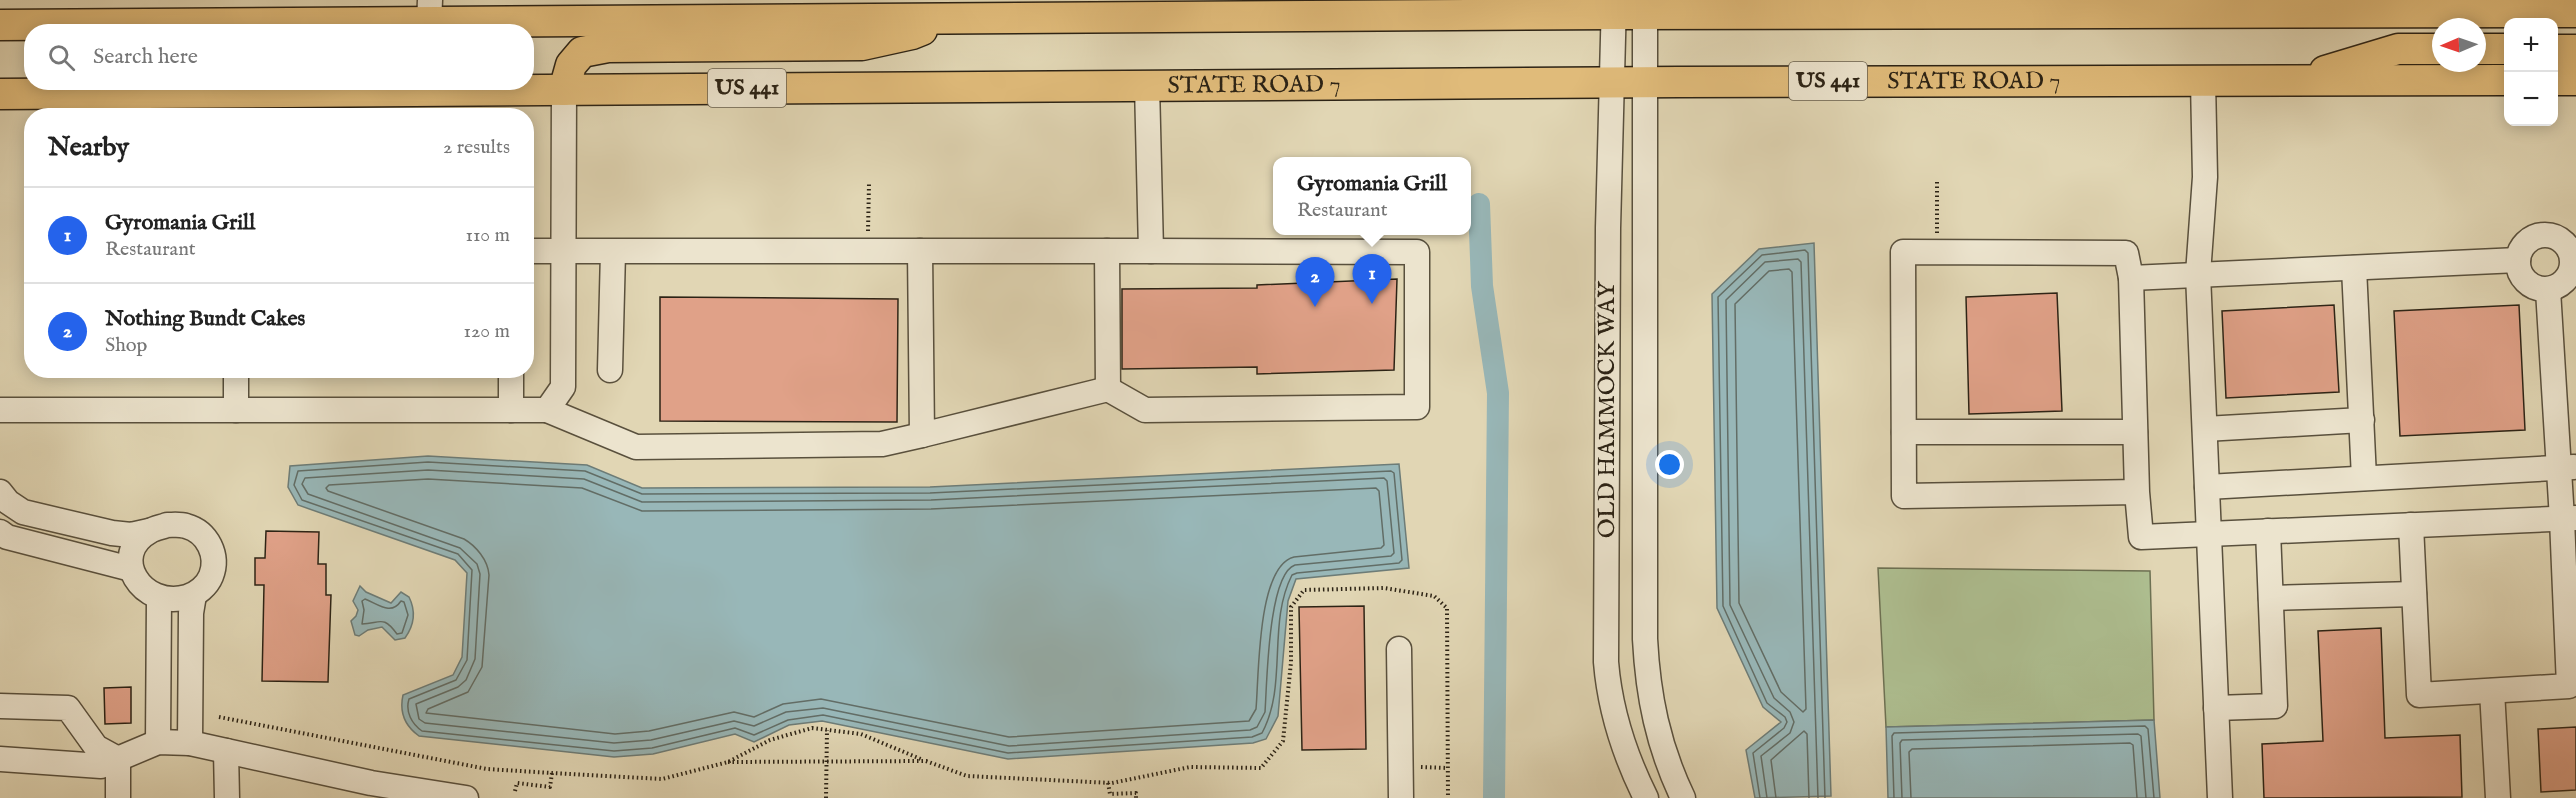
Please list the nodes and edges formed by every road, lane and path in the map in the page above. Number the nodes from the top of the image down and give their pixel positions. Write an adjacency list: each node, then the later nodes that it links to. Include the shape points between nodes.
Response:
1 (2394, 6): 2 (main road); 4 (main road)
2 (2431, 6): 6 (main road)
3 (1614, 7): 4 (main road); 8 (main road); 22 (street, OLD HAMMOCK WAY)
4 (1645, 7): 23 (street, OLD HAMMOCK WAY)
5 (816, 10): 7 (main road); 8 (main road)
6 (2576, 12)
7 (429, 18): 9 (main road)
8 (946, 19): 26 (main road, via 912,34 862,45 608,47 582,52 571,65)
9 (61, 24)
10 (0, 25): 11 (main road)
11 (24, 25)
12 (2432, 49): 17 (main road, via 2398,49)
13 (2486, 50): 14 (main road)
14 (2504, 50)
15 (2558, 50): 16 (main road)
16 (2576, 50)
17 (2303, 79): 18 (main road, STATE ROAD 7 / US 441); 21 (main road, STATE ROAD 7 / US 441)
18 (2504, 80)
19 (2558, 80): 20 (main road)
20 (2576, 80)
21 (2203, 81): 23 (main road, STATE ROAD 7 / US 441); 42 (street, via 2205,177)
22 (1612, 82): 23 (main road, STATE ROAD 7 / US 441); 24 (main road, STATE ROAD 7 / US 441); 101 (street, OLD HAMMOCK WAY, via 1606,662 1619,735)
23 (1646, 82): 102 (street, OLD HAMMOCK WAY, via 1646,666 1658,734)
24 (1147, 86): 26 (main road, STATE ROAD 7 / US 441); 36 (street)
25 (263, 90): 27 (main road)
26 (564, 90): 27 (main road, STATE ROAD 7 / US 441); 37 (street)
27 (256, 92): 28 (main road, STATE ROAD 7 / US 441)
28 (0, 94)
29 (1937, 182): 32 (path)
30 (869, 184): 31 (path)
31 (868, 231)
32 (1937, 237)
33 (534, 251): 37 (street)
34 (920, 251): 35 (street); 38 (street); 57 (street)
35 (1107, 251): 36 (street); 48 (street)
36 (1151, 251): 48 (street, via 1418,252 1417,407 1145,410)
37 (563, 252): 38 (street); 52 (street, via 563,387)
38 (613, 252): 45 (street)
39 (2574, 259): 40 (street, via 2565,243 2549,235 2524,244); 44 (street, via 2569,276)
40 (2518, 260): 41 (street); 44 (street, via 2526,282)
41 (2354, 268): 42 (street); 53 (street)
42 (2198, 274): 43 (street); 54 (street)
43 (2131, 278): 55 (street, via 2127,253 1903,252); 56 (street)
44 (2548, 290): 58 (street)
45 (610, 370)
46 (236, 378): 50 (street)
47 (511, 378): 51 (street)
48 (1108, 389): 57 (street)
49 (0, 410): 50 (street)
50 (236, 410): 51 (street)
51 (511, 410): 52 (street)
52 (547, 410): 57 (street, via 636,447 882,444)
53 (2362, 420): 54 (street); 59 (street)
54 (2205, 429): 60 (street)
55 (1904, 432): 56 (street); 62 (street, via 1904,496)
56 (2135, 432): 62 (street)
57 (922, 435)
58 (2568, 468): 59 (street); 63 (street)
59 (2364, 478): 60 (street)
60 (2207, 487): 68 (street)
61 (0, 492): 65 (street, via 23,512 130,535)
62 (2137, 492): 68 (street, via 2141,537)
63 (2569, 518): 64 (street); 75 (street, via 2569,686)
64 (2411, 525): 66 (street); 70 (street)
65 (149, 531): 69 (street, via 138,541); 71 (street, via 167,525 186,526 202,535 213,549 215,567 208,583)
66 (2268, 531): 68 (street); 73 (street)
67 (0, 532): 69 (street)
68 (2209, 534): 77 (street)
69 (131, 569): 72 (street, via 141,586)
70 (2414, 594): 73 (street); 75 (street, via 2419,695)
71 (194, 595): 72 (street, via 177,600); 81 (street)
72 (159, 598): 80 (street)
73 (2271, 598): 77 (street, via 2276,705)
74 (1399, 649): 99 (street)
75 (2492, 691): 104 (street)
76 (0, 706): 84 (street, via 68,708 96,747)
77 (2216, 708): 103 (street)
78 (219, 717): 90 (path, via 486,769)
79 (827, 730): 85 (path, via 812,728 770,740); 86 (path); 87 (path, via 861,734)
80 (158, 742): 81 (street); 84 (street)
81 (190, 743): 82 (street)
82 (226, 751): 92 (street); 95 (street)
83 (0, 759): 84 (street, via 101,766)
84 (118, 759): 94 (street)
85 (728, 762): 86 (path); 90 (path, via 662,779)
86 (825, 762): 87 (path); 97 (path)
87 (926, 762): 91 (path, via 967,776)
88 (1414, 767): 89 (path)
89 (1448, 768): 91 (path, via 1448,608 1434,596 1384,588 1304,590 1291,607 1291,662 1283,741 1261,768 1190,767); 100 (path)
90 (552, 773): 93 (path, via 549,787 517,783)
91 (1108, 783): 98 (path, via 1110,794 1136,793)
92 (370, 791): 96 (street)
93 (515, 791)
94 (118, 798)
95 (227, 798)
96 (466, 798)
97 (826, 798)
98 (1136, 798)
99 (1401, 798)
100 (1448, 798)
101 (1646, 798)
102 (1683, 798)
103 (2220, 798)
104 (2498, 798)

